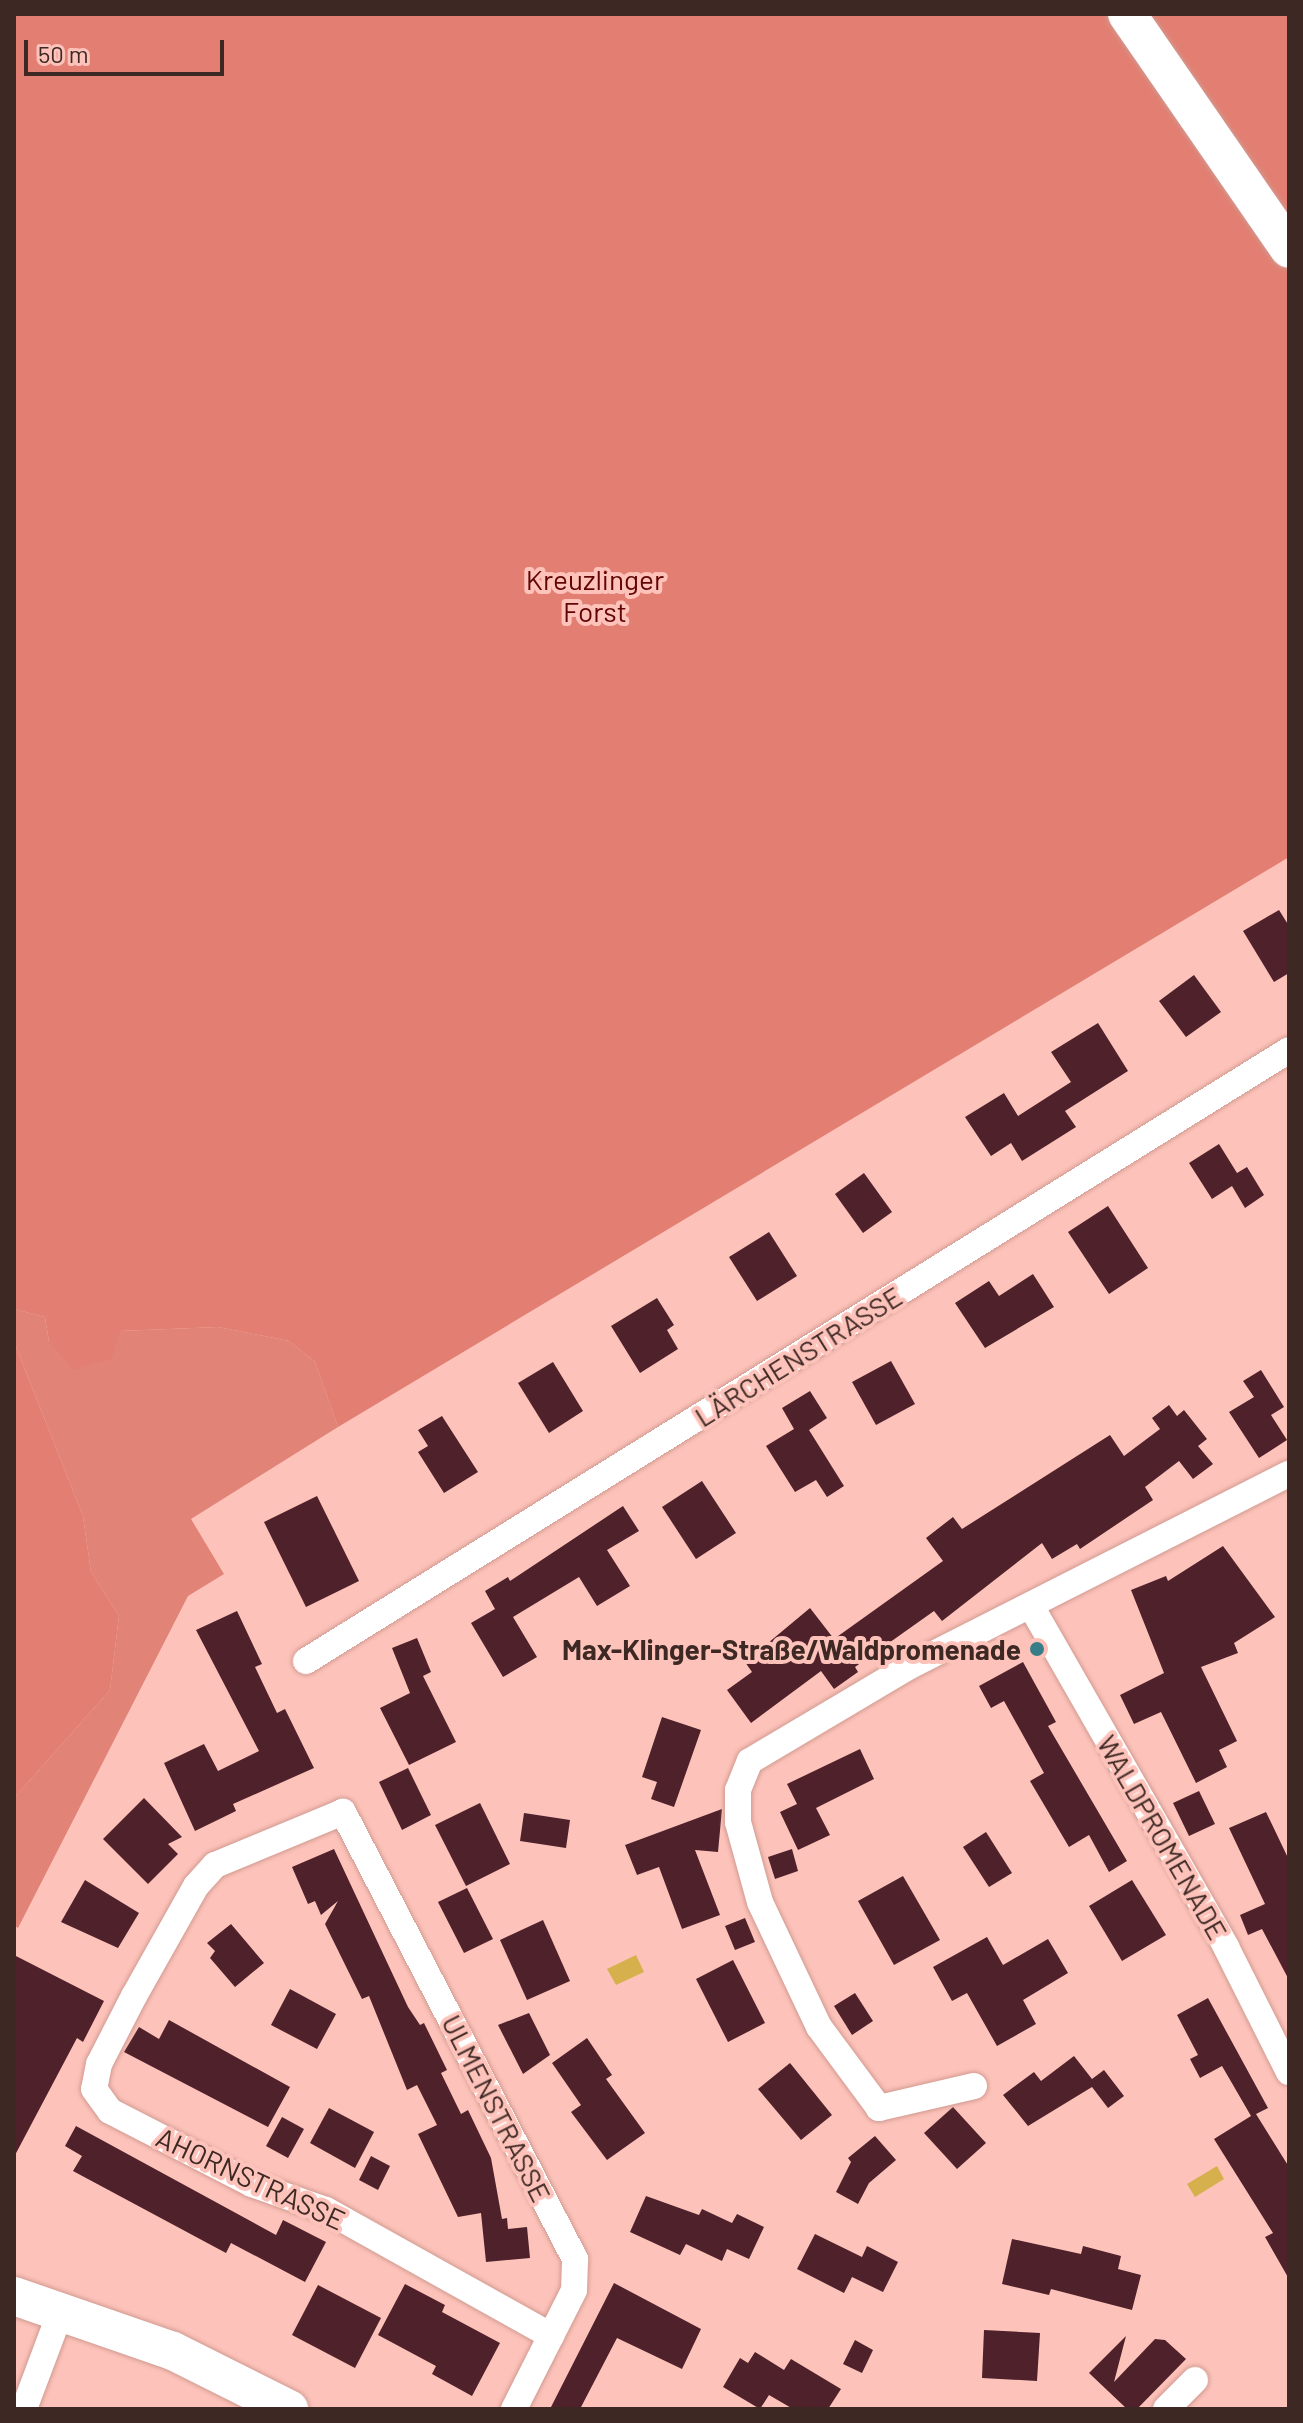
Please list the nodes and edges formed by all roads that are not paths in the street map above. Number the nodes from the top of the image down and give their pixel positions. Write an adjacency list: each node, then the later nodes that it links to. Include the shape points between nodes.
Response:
1 (1127, 14): 2 (main road)
2 (1289, 249)
3 (1289, 1050): 6 (street, LÄRCHENSTRASSE)
4 (1289, 1474): 5 (street)
5 (1031, 1606): 8 (street, WALDPROMENADE, via 1226,1947); 9 (street, via 908,1667 750,1761 738,1790 738,1822 760,1902 819,2027 879,2108)
6 (306, 1661)
7 (343, 1812): 12 (street, ULMENSTRASSE, via 575,2259 574,2290); 12 (street, AHORNSTRASSE, via 215,1865 196,1886 99,2064 94,2089 110,2111 252,2184 326,2210)
8 (1289, 2072)
9 (974, 2086)
10 (14, 2296): 11 (main road)
11 (60, 2313): 14 (street); 15 (main road, via 173,2351)
12 (551, 2336): 16 (street, ULMENSTRASSE)
13 (1195, 2380): 17 (street)
14 (24, 2409)
15 (289, 2409)
16 (514, 2409)
17 (1166, 2409)

